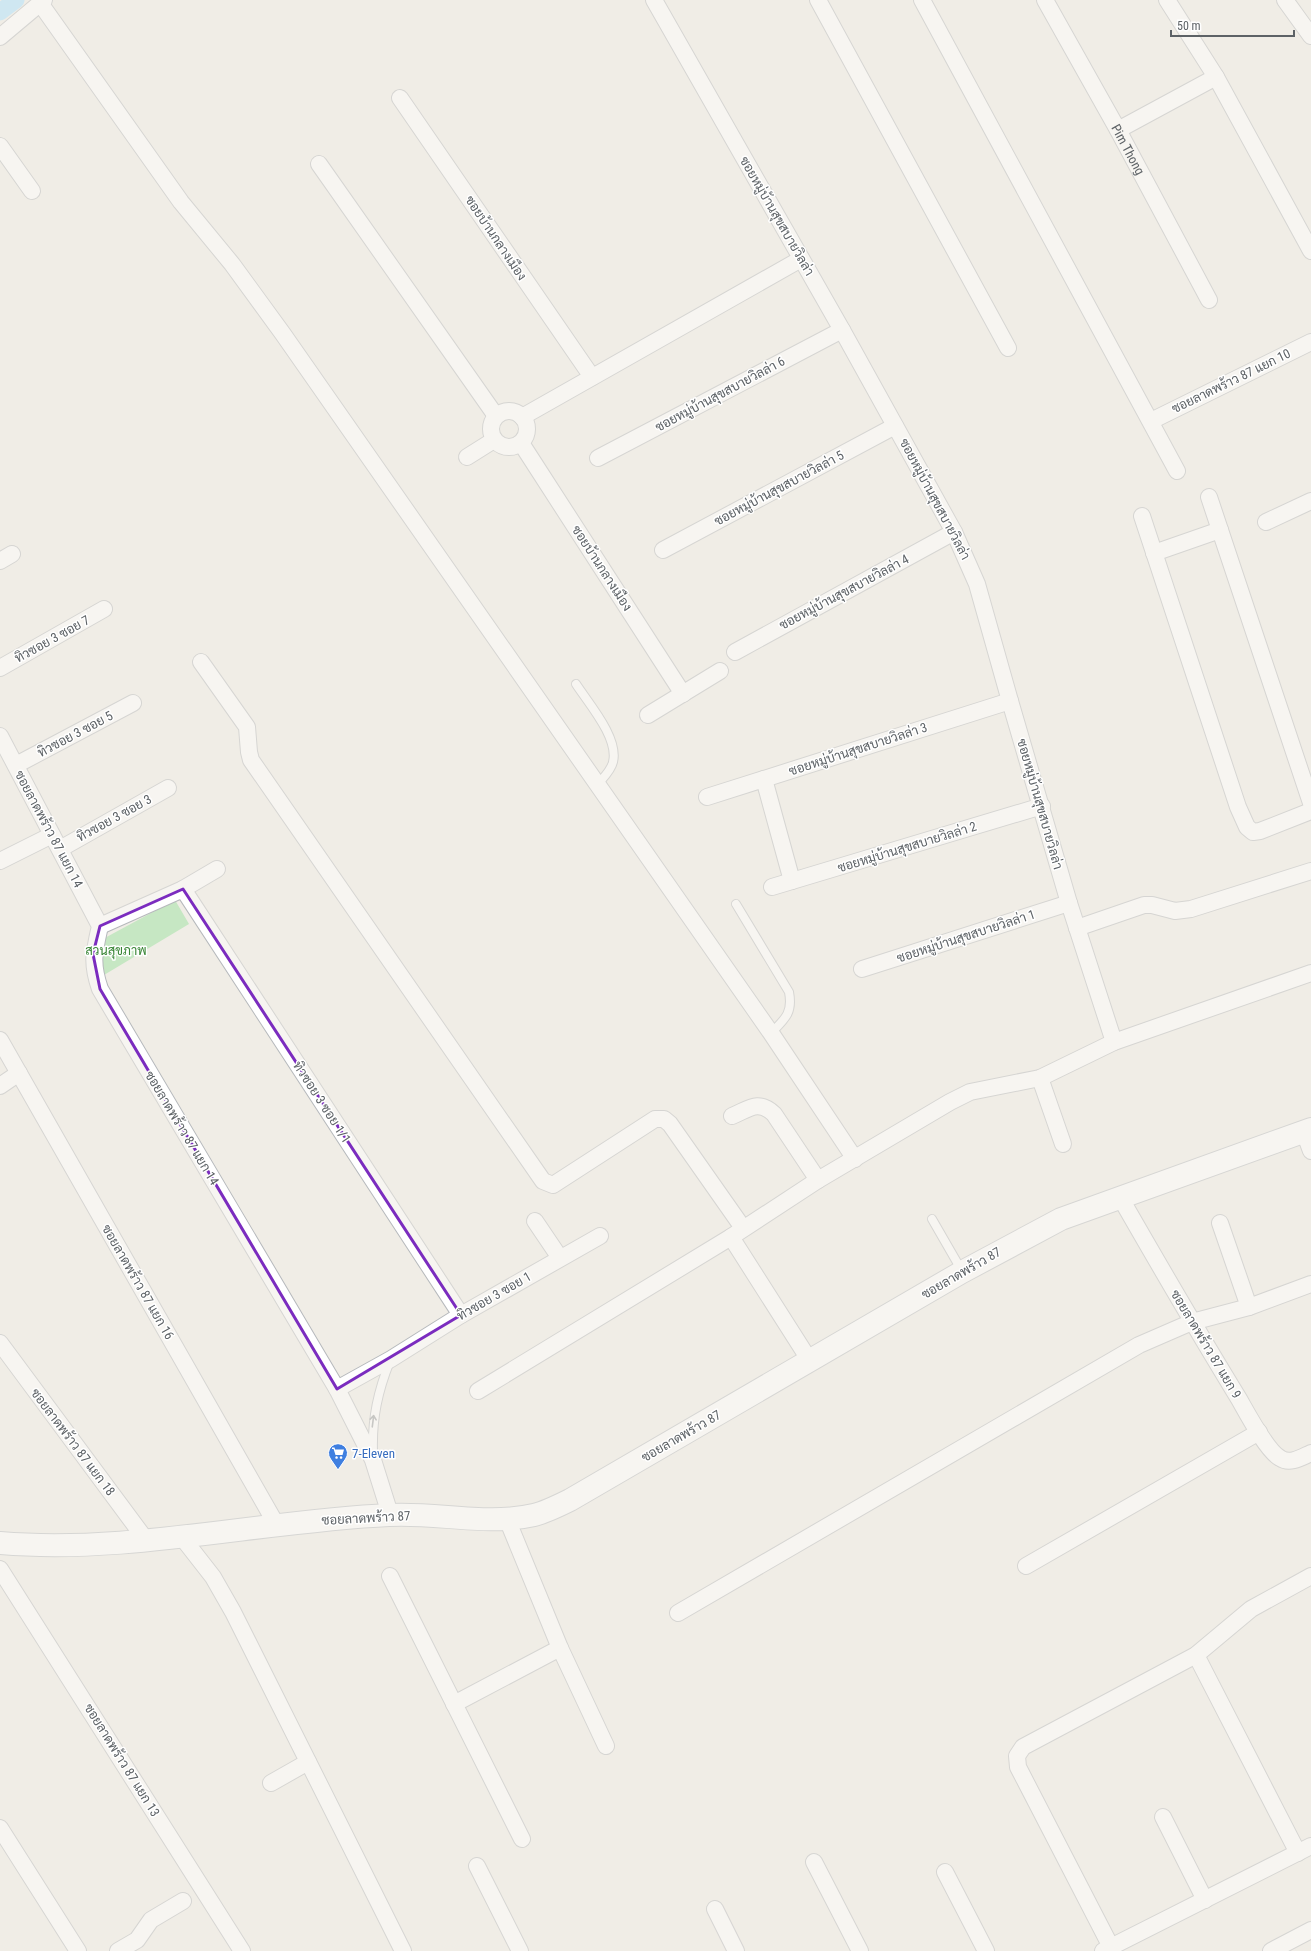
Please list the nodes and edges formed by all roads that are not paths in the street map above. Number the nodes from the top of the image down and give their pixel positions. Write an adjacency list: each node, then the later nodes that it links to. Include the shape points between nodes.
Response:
1 (654, 0): 17 (street, ซอยหมู่บ้านสุขสบายวิลล่า)
2 (818, 0): 21 (street)
3 (922, 0): 25 (street)
4 (1045, 0): 12 (street, Pim Thong)
5 (1168, 0): 10 (street)
6 (1285, 0): 8 (street)
7 (42, 1): 9 (street); 53 (street, via 181,202 232,264 283,334)
8 (1311, 36)
9 (0, 37)
10 (1216, 77): 12 (street); 16 (street)
11 (400, 98): 22 (street, ซอยบ้านกลางเมือง)
12 (1118, 130): 18 (street, Pim Thong)
13 (0, 146): 15 (street)
14 (318, 164): 23 (street)
15 (32, 191)
16 (1311, 251)
17 (801, 259): 19 (street, ซอยหมู่บ้านสุขสบายวิลล่า); 22 (street)
18 (1209, 300)
19 (842, 330): 26 (street, ซอยหมู่บ้านสุขสบายวิลล่า); 30 (street, ซอยหมู่บ้านสุขสบายวิลล่า 6)
20 (1311, 342): 25 (street, ซอยลาดพร้าว 87 แยก 10)
21 (1008, 348)
22 (592, 377): 24 (street)
23 (496, 416): 24 (street, via 509,411); 27 (street, via 490,428)
24 (522, 417): 28 (street, via 527,430)
25 (1150, 421): 31 (street)
26 (895, 426): 37 (street, ซอยหมู่บ้านสุขสบายวิลล่า); 38 (street, ซอยหมู่บ้านสุขสบายวิลล่า 5)
27 (494, 440): 28 (street, via 507,448); 29 (street)
28 (521, 443): 46 (street, ซอยบ้านกลางเมือง)
29 (467, 457)
30 (598, 458)
31 (1176, 471)
32 (1209, 497): 36 (street)
33 (1311, 501): 35 (street)
34 (1142, 516): 39 (street)
35 (1266, 522)
36 (1220, 530): 39 (street); 56 (street)
37 (954, 532): 41 (street, ซอยหมู่บ้านสุขสบายวิลล่า 4); 47 (street, ซอยหมู่บ้านสุขสบายวิลล่า, via 977,584)
38 (663, 550)
39 (1154, 553): 58 (street, via 1240,813 1247,827 1253,832 1260,831)
40 (104, 609): 43 (street, ทิวซอย 3 ซอย 7)
41 (734, 652)
42 (201, 662): 88 (street, via 247,727 248,752 251,760 543,1182 553,1185 655,1119 664,1119 670,1124)
43 (0, 668)
44 (720, 671): 46 (street)
45 (576, 684): 53 (lane, via 610,736 614,749 613,763)
46 (683, 694): 49 (street)
47 (1010, 701): 52 (street, ซอยหมู่บ้านสุขสบายวิลล่า 3); 57 (street, ซอยหมู่บ้านสุขสบายวิลล่า)
48 (133, 703): 51 (street, ทิวซอย 3 ซอย 5)
49 (648, 715)
50 (0, 736): 51 (street, ซอยลาดพร้าว 87 แยก 14)
51 (16, 765): 59 (street, ซอยลาดพร้าว 87 แยก 14)
52 (764, 779): 55 (street, ซอยหมู่บ้านสุขสบายวิลล่า 3); 64 (street)
53 (597, 785): 73 (street)
54 (168, 788): 60 (street, ทิวซอย 3 ซอย 3)
55 (707, 797)
56 (1311, 803)
57 (1042, 806): 64 (street, ซอยหมู่บ้านสุขสบายวิลล่า 2); 67 (street, ซอยหมู่บ้านสุขสบายวิลล่า)
58 (1311, 811)
59 (52, 835): 60 (street, ซอยลาดพร้าว 87 แยก 14); 61 (street)
60 (60, 849): 69 (street, ซอยลาดพร้าว 87 แยก 14)
61 (0, 861)
62 (217, 869): 66 (street)
63 (1311, 870): 70 (street, via 1191,909 1175,911 1152,905 1144,906)
64 (792, 881): 65 (street, ซอยหมู่บ้านสุขสบายวิลล่า 2)
65 (772, 887)
66 (183, 889): 69 (street); 94 (street, ทิวซอย 3 ซอย 1/1)
67 (1069, 903): 70 (street, ซอยหมู่บ้านสุขสบายวิลล่า); 71 (street, ซอยหมู่บ้านสุขสบายวิลล่า 1)
68 (736, 904): 73 (lane, via 789,992 790,1010)
69 (100, 926): 99 (street, ซอยลาดพร้าว 87 แยก 14, via 93,954 94,972 100,989)
70 (1077, 928): 75 (street, ซอยหมู่บ้านสุขสบายวิลล่า)
71 (862, 969)
72 (1311, 973): 75 (street)
73 (771, 1033): 82 (street)
74 (0, 1040): 76 (street, ซอยลาดพร้าว 87 แยก 16)
75 (1114, 1042): 77 (street)
76 (19, 1073): 78 (street); 106 (street, ซอยลาดพร้าว 87 แยก 16)
77 (1040, 1078): 81 (street); 82 (street, via 970,1092 930,1112)
78 (0, 1086)
79 (732, 1116): 83 (street, via 755,1106 763,1105 769,1109)
80 (1309, 1138): 84 (street, ซอยลาดพร้าว 87)
81 (1063, 1144)
82 (856, 1159): 83 (street)
83 (818, 1180): 88 (street)
84 (1120, 1197): 91 (street, ซอยลาดพร้าว 87, via 1061,1219); 95 (street, ซอยลาดพร้าว 87 แยก 9)
85 (932, 1219): 91 (lane)
86 (535, 1221): 90 (street)
87 (1220, 1223): 93 (street)
88 (737, 1232): 98 (street); 100 (street)
89 (600, 1236): 90 (street, ทิวซอย 3 ซอย 1)
90 (560, 1258): 94 (street, ทิวซอย 3 ซอย 1)
91 (962, 1272): 98 (street, ซอยลาดพร้าว 87)
92 (1311, 1284): 93 (street)
93 (1249, 1307): 95 (street)
94 (461, 1314): 97 (street, ทิวซอย 3 ซอย 1)
95 (1192, 1322): 101 (street, ซอยลาดพร้าว 87 แยก 9); 114 (street, via 1133,1348)
96 (0, 1343): 108 (street, ซอยลาดพร้าว 87 แยก 18)
97 (391, 1359): 99 (street, ทิวซอย 3 ซอย 1); 103 (lane, one-way to 97, via 374,1409)
98 (810, 1361): 105 (street, ซอยลาดพร้าว 87, via 570,1500 533,1515)
99 (337, 1389): 103 (street, ซอยลาดพร้าว 87 แยก 14)
100 (478, 1391)
101 (1259, 1432): 102 (street, ซอยลาดพร้าว 87 แยก 9, via 1278,1458 1284,1461 1295,1460); 110 (street)
102 (1311, 1453)
103 (373, 1460): 104 (street, ซอยลาดพร้าว 87 แยก 14)
104 (390, 1514): 105 (street, ซอยลาดพร้าว 87); 106 (street, ซอยลาดพร้าว 87)
105 (507, 1518): 115 (street)
106 (276, 1524): 107 (street, ซอยลาดพร้าว 87)
107 (181, 1536): 108 (street, ซอยลาดพร้าว 87); 119 (street, via 213,1577 233,1612)
108 (146, 1540): 109 (street, ซอยลาดพร้าว 87, via 30,1546)
109 (0, 1543)
110 (1026, 1566)
111 (2, 1575): 135 (street, ซอยลาดพร้าว 87 แยก 13)
112 (390, 1576): 117 (street)
113 (1311, 1576): 116 (street, via 1251,1609)
114 (678, 1613)
115 (560, 1648): 117 (street); 118 (street)
116 (1196, 1655): 124 (street); 132 (street, via 1023,1747 1017,1756 1018,1767)
117 (454, 1704): 123 (street)
118 (606, 1746)
119 (308, 1762): 120 (street); 136 (street)
120 (271, 1783)
121 (1163, 1817): 128 (street)
122 (0, 1828): 133 (street)
123 (522, 1839)
124 (1305, 1849): 128 (street)
125 (814, 1862): 139 (street)
126 (477, 1866): 137 (street)
127 (945, 1872): 140 (street)
128 (1205, 1900): 132 (street)
129 (183, 1901): 134 (street, via 152,1920 137,1940)
130 (715, 1909): 138 (street)
131 (1311, 1930): 141 (street)
132 (1107, 1949)
133 (78, 1951)
134 (118, 1951)
135 (242, 1951)
136 (403, 1951)
137 (520, 1951)
138 (736, 1951)
139 (860, 1951)
140 (986, 1951)
141 (1271, 1951)

